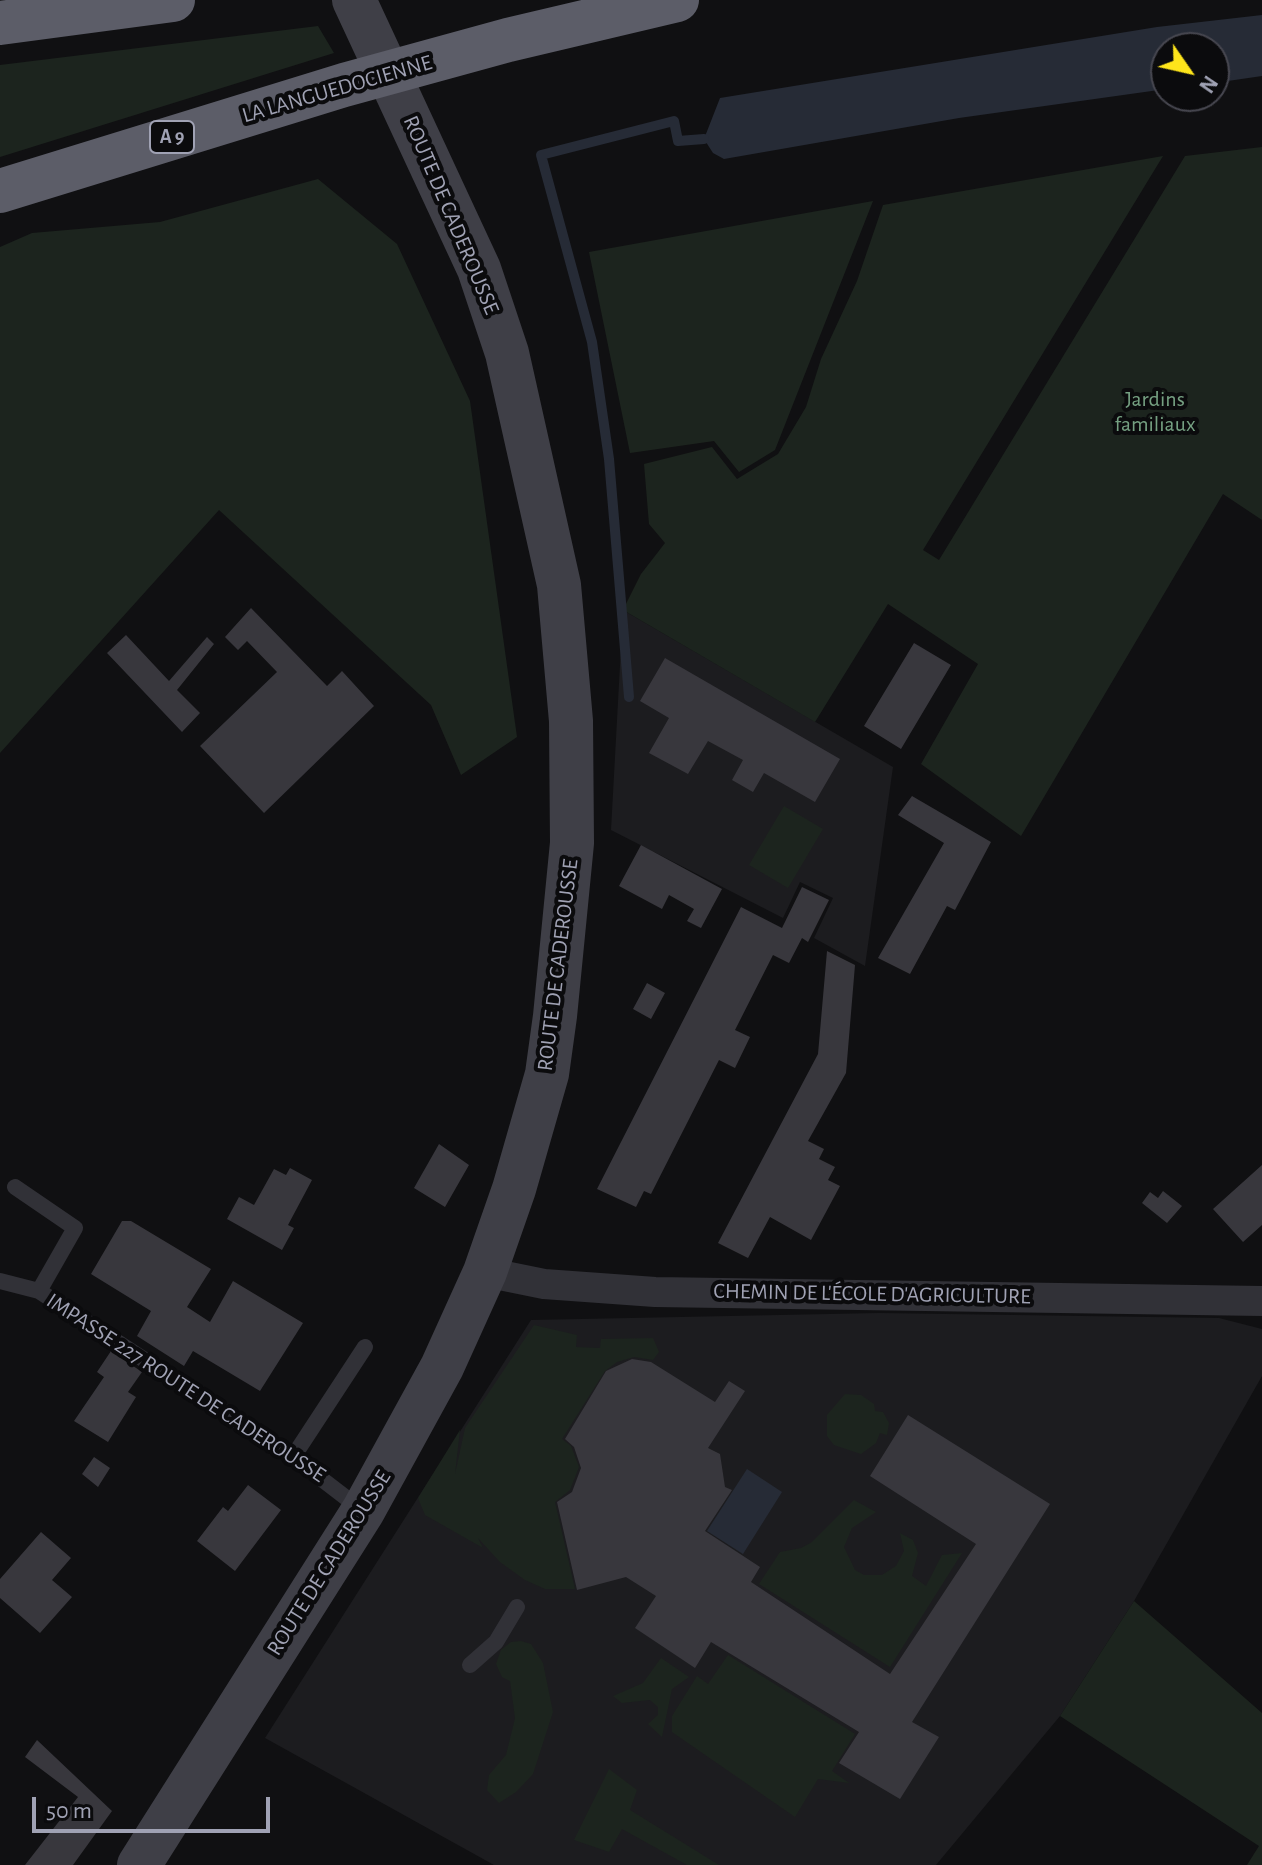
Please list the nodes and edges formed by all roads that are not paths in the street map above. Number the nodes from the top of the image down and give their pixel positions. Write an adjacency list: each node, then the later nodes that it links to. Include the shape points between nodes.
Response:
1 (173, 0): 4 (highway)
2 (354, 0): 7 (main road, ROUTE DE CADEROUSSE, via 479,269 507,353 559,585 571,721 572,843 547,1074)
3 (677, 0): 5 (highway, LA LANGUEDOCIENNE / A 9, via 344,85)
4 (0, 23)
5 (0, 191)
6 (15, 1187): 9 (lane, via 75,1228)
7 (485, 1272): 10 (street, CHEMIN DE L'ÉCOLE D'AGRICULTURE, via 544,1284 655,1292); 13 (main road, ROUTE DE CADEROUSSE, via 442,1367)
8 (0, 1281): 9 (lane, IMPASSE 227 ROUTE DE CADEROUSSE)
9 (39, 1291): 12 (lane, IMPASSE 227 ROUTE DE CADEROUSSE)
10 (1262, 1301)
11 (365, 1347): 12 (lane)
12 (293, 1457): 13 (lane, IMPASSE 227 ROUTE DE CADEROUSSE)
13 (363, 1511): 16 (main road, ROUTE DE CADEROUSSE)
14 (517, 1607): 15 (lane, via 496,1642)
15 (470, 1665)
16 (139, 1865)

